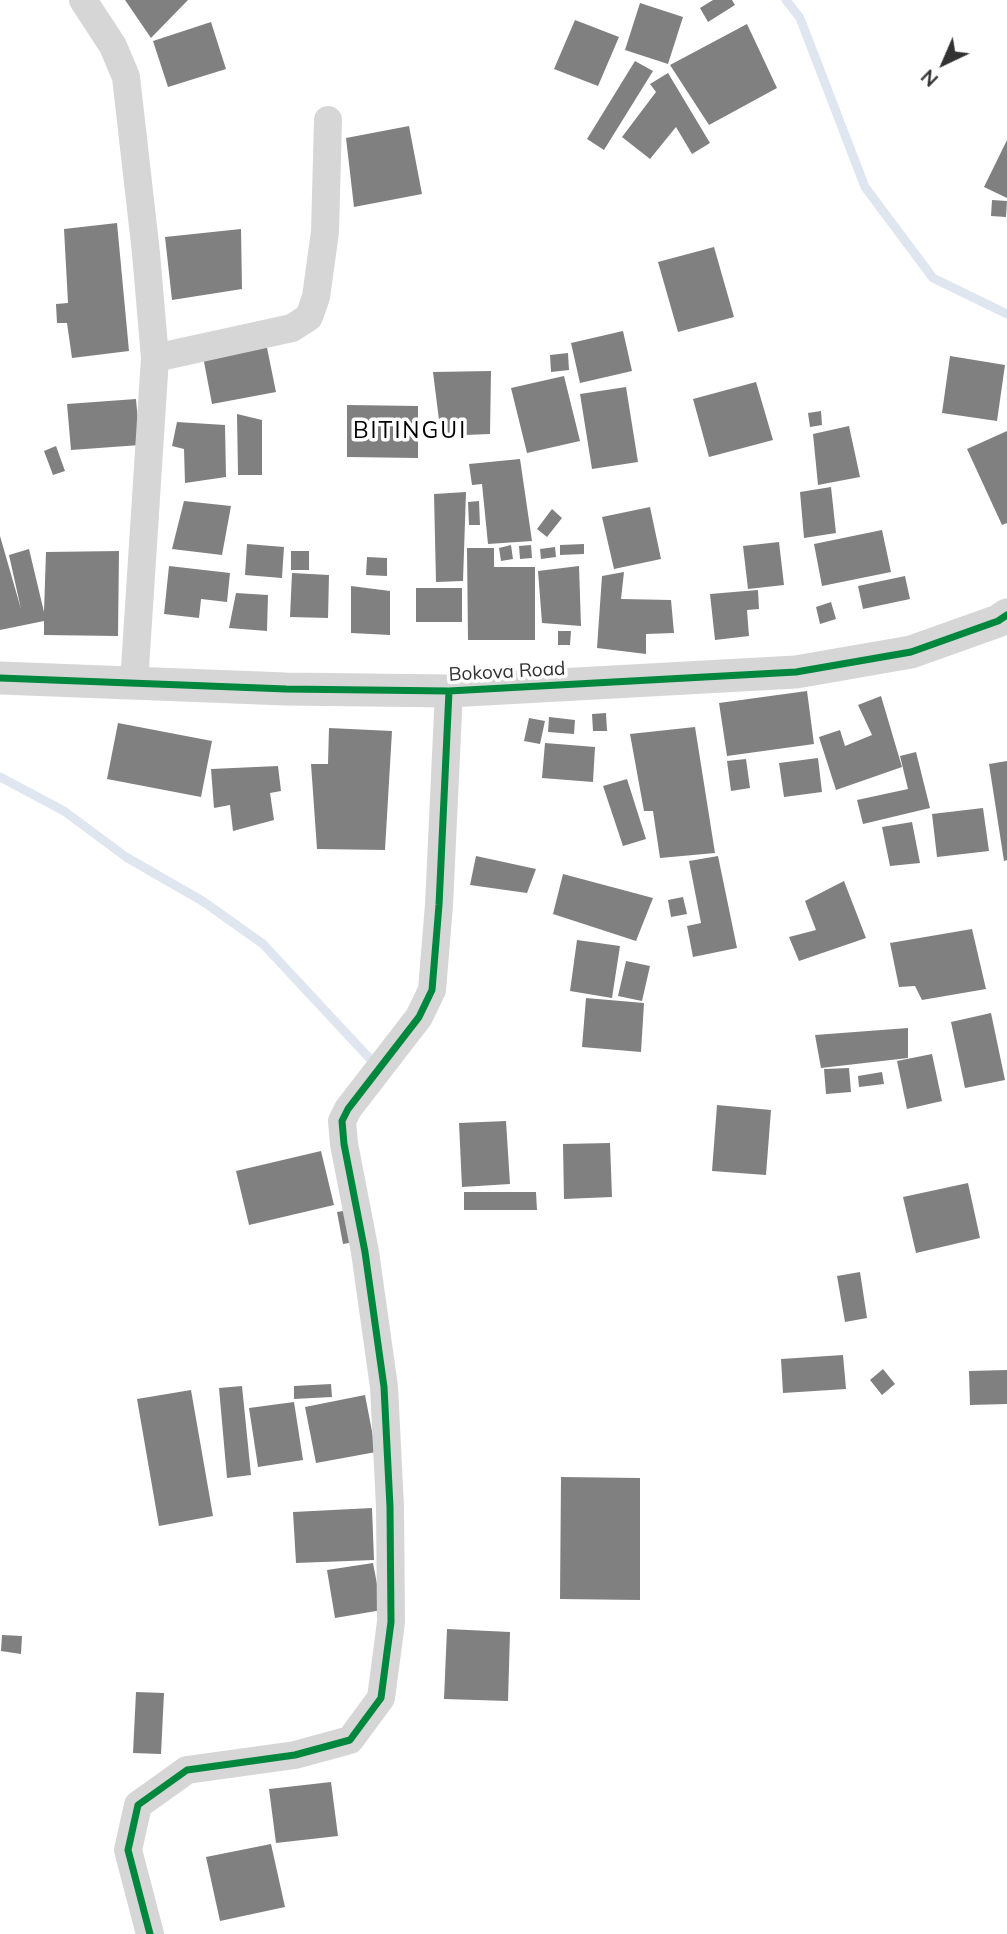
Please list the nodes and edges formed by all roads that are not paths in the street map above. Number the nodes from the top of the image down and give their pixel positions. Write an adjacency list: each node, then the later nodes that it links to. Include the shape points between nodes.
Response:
1 (83, 0): 3 (street, via 113,46 126,77)
2 (328, 120): 3 (street, via 325,232 309,317 292,328)
3 (155, 358): 6 (street)
4 (1007, 615): 7 (street, Bokova Road, via 911,652 796,672)
5 (0, 678): 6 (street, Bokova Road)
6 (134, 684): 7 (street, Bokova Road)
7 (449, 691): 8 (street, via 432,990 419,1017 342,1121 384,1387 391,1622 381,1698 350,1741 295,1755 187,1770 138,1805 128,1850)
8 (150, 1934)

